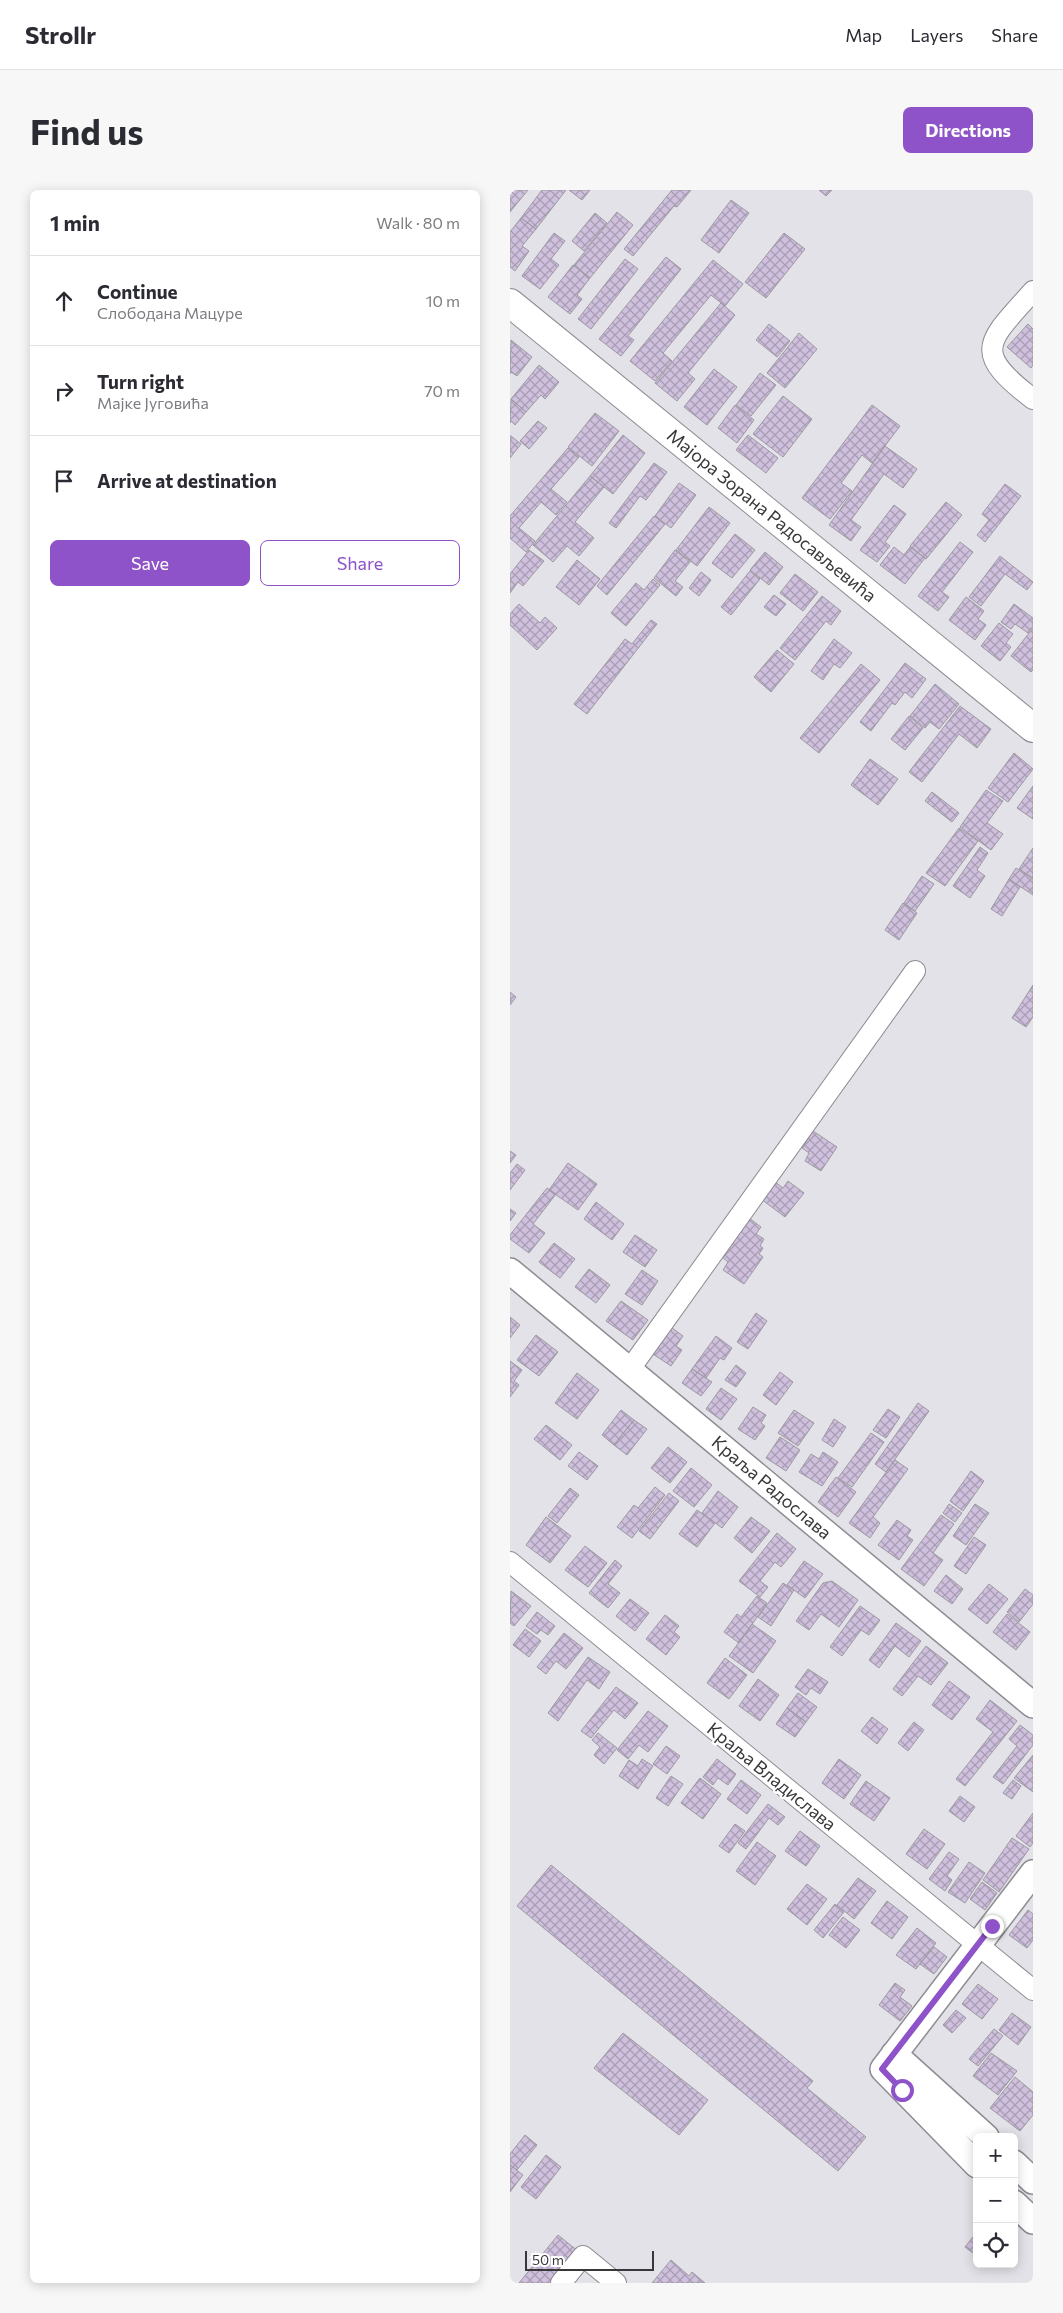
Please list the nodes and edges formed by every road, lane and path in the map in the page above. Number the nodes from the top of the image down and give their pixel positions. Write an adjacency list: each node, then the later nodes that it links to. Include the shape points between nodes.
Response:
1 (1033, 291): 3 (street, via 992,340 996,367)
2 (510, 303): 4 (main road, Мајора Зорана Радосављевића)
3 (1033, 399)
4 (1033, 728)
5 (915, 971): 7 (street)
6 (510, 1271): 7 (street, Краља Радослава)
7 (630, 1369): 9 (street, Краља Радослава)
8 (510, 1562): 11 (street, Краља Владислава)
9 (1033, 1704)
10 (1033, 1873): 11 (street)
11 (978, 1944): 12 (street, Краља Владислава); 13 (street)
12 (1033, 1990)
13 (888, 2061): 14 (street); 15 (street)
14 (981, 2133)
15 (973, 2160)
16 (1018, 2167): 17 (street)
17 (1033, 2181)
18 (1018, 2207): 19 (street)
19 (1033, 2221)
20 (560, 2283): 21 (street, via 583,2256)
21 (616, 2283)

